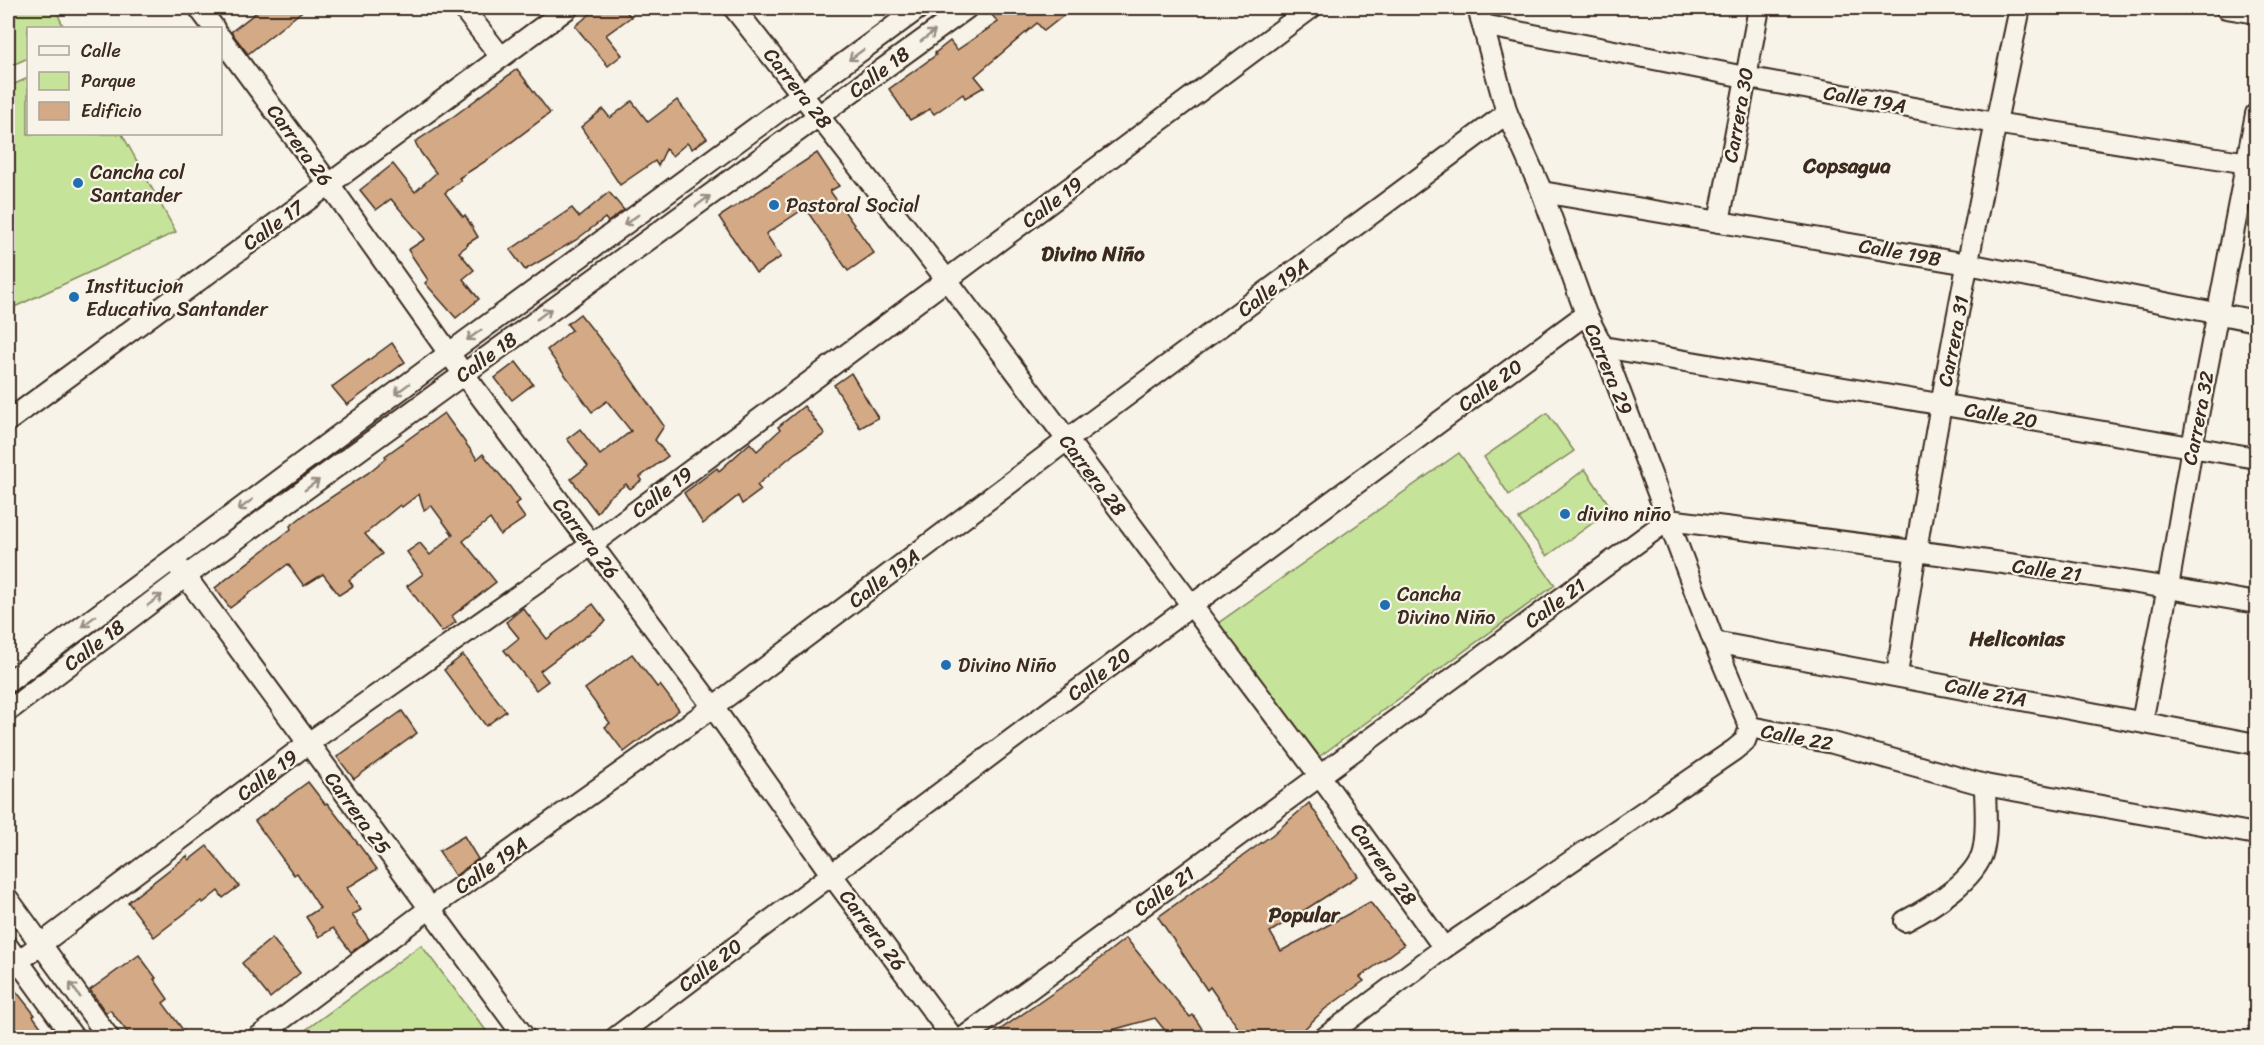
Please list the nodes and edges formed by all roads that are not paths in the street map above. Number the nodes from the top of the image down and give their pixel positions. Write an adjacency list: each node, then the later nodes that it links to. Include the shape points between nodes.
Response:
1 (199, 8): 13 (street)
2 (463, 8): 15 (street)
3 (568, 8): 15 (street, Calle 17)
4 (734, 8): 17 (street, Carrera 28)
5 (920, 8): 17 (street, Calle 18, one-way to 17)
6 (967, 8): 20 (street, Calle 18, one-way to 6)
7 (1311, 8): 27 (street, Calle 19)
8 (1760, 8): 16 (street, Carrera 30)
9 (2020, 8): 21 (street, Carrera 31)
10 (2226, 8): 11 (street)
11 (2256, 13)
12 (1480, 16): 16 (street, Calle 19A); 18 (street, Carrera 29)
13 (213, 27)
14 (222, 40): 23 (street, Carrera 26)
15 (501, 57): 23 (street, Calle 17)
16 (1745, 77): 21 (street, Calle 19A); 25 (street, Carrera 30)
17 (803, 94): 20 (street, Carrera 28); 32 (street, Calle 18, one-way to 32)
18 (1507, 113): 24 (street, Carrera 29); 36 (street, Calle 19A)
19 (2256, 114): 22 (street, Carrera 32)
20 (820, 116): 27 (street, Carrera 28); 33 (street, Calle 18, one-way to 20)
21 (1995, 123): 22 (street, Calle 19A); 26 (street, Carrera 31)
22 (2248, 163): 28 (street, Carrera 32)
23 (329, 184): 32 (street, Carrera 26); 35 (street, Calle 17)
24 (1542, 192): 25 (street, Calle 19B); 29 (street, Carrera 29)
25 (1719, 222): 26 (street, Calle 19B)
26 (1968, 264): 28 (street, Calle 19B); 34 (street, Carrera 31)
27 (947, 280): 36 (street, Carrera 28); 40 (street, Calle 19)
28 (2218, 313): 30 (street, Calle 19B); 37 (street, Carrera 32)
29 (1586, 314): 31 (street, Carrera 29); 46 (street, Calle 20)
30 (2256, 321)
31 (1603, 347): 34 (street, Calle 20); 39 (street, Carrera 29)
32 (448, 354): 33 (street, Carrera 26); 42 (street, Calle 18, one-way to 42)
33 (463, 373): 40 (street, Carrera 26); 43 (street, Calle 18, one-way to 33)
34 (1940, 405): 37 (street, Calle 20); 41 (street, Carrera 31)
35 (8, 421)
36 (1067, 440): 46 (street, Carrera 28); 50 (street, Calle 19A)
37 (2192, 447): 38 (street, Calle 20); 44 (street, Carrera 32)
38 (2256, 459)
39 (1668, 520): 41 (street, Calle 21); 47 (street, Carrera 29); 56 (street, Calle 21)
40 (591, 545): 50 (street, Carrera 26); 54 (street, Calle 19)
41 (1915, 551): 44 (street, Calle 21); 48 (street, Carrera 31)
42 (172, 558): 43 (street, Carrera 25); 49 (street, Calle 18, one-way to 49)
43 (186, 576): 51 (street, Calle 18, one-way to 43); 54 (street, Carrera 25)
44 (2168, 587): 45 (street, Calle 21); 52 (street, Carrera 32)
45 (2256, 603)
46 (1190, 605): 56 (street, Carrera 28); 59 (street, Calle 20)
47 (1714, 642): 48 (street, Calle 21A); 53 (street, Carrera 29)
48 (1897, 675): 52 (street, Calle 21A)
49 (8, 682)
50 (713, 707): 59 (street, Carrera 26); 61 (street, Calle 19A)
51 (8, 711)
52 (2142, 722): 55 (street, Calle 21A)
53 (1750, 727): 57 (street, Calle 22, via 1833,743); 64 (street, Calle 22, via 1745,741 1734,750)
54 (307, 744): 61 (street, Carrera 25); 63 (street, Calle 19)
55 (2256, 744)
56 (1320, 776): 64 (street, Carrera 28); 72 (street, Calle 21)
57 (1984, 785): 58 (street, Calle 22); 62 (street, via 1983,853 1972,874)
58 (2256, 834)
59 (831, 874): 70 (street, Calle 20); 71 (street, Carrera 26)
60 (8, 899): 63 (street)
61 (429, 909): 68 (street, Calle 19A); 69 (street, Carrera 25)
62 (1905, 921)
63 (41, 944): 65 (street, Calle 19); 67 (street, one-way to 63)
64 (1444, 948): 73 (street, Calle 22)
65 (11, 959): 66 (street)
66 (74, 1038)
67 (109, 1038)
68 (257, 1038)
69 (525, 1038)
70 (615, 1038)
71 (953, 1038)
72 (963, 1038)
73 (1324, 1038)

